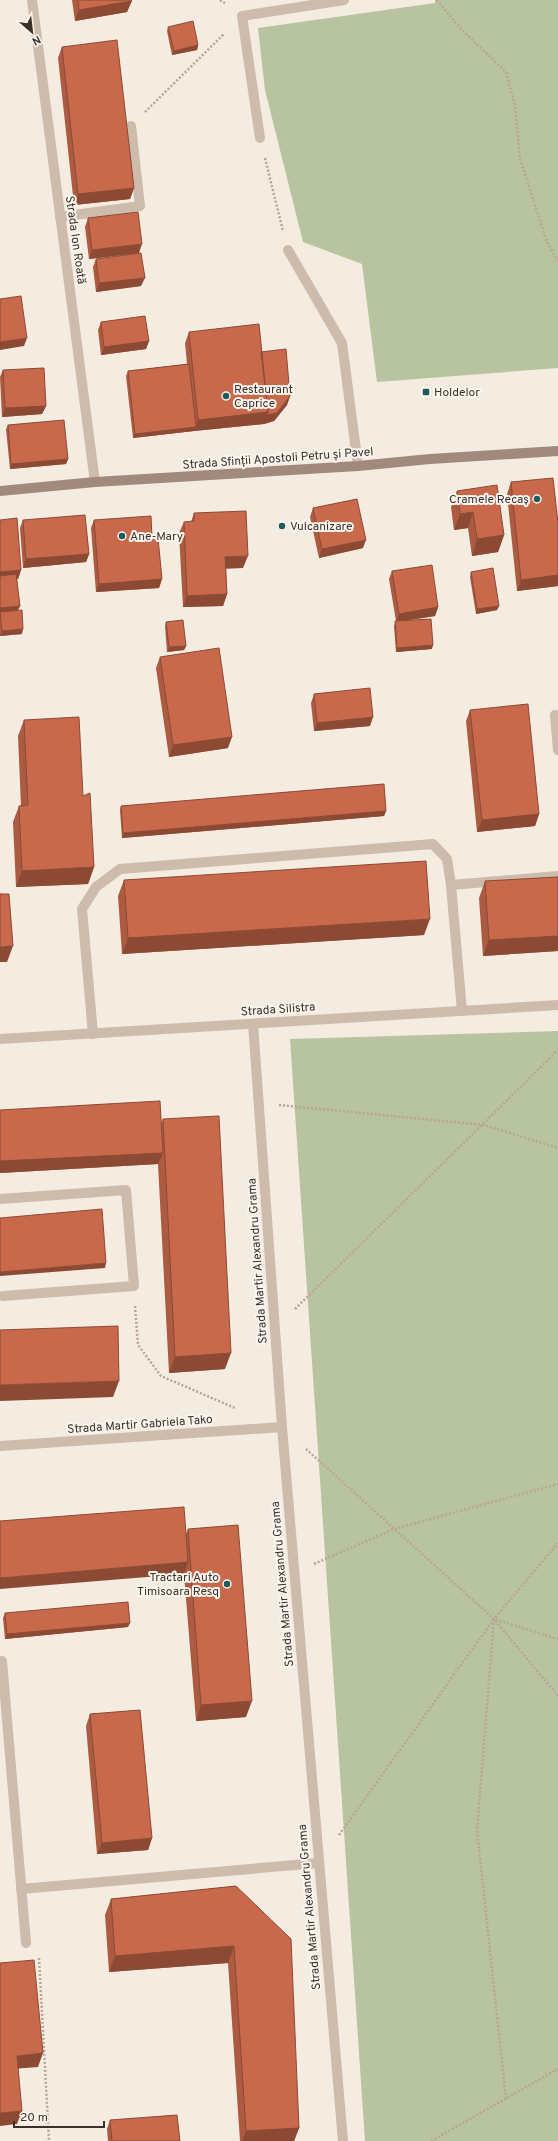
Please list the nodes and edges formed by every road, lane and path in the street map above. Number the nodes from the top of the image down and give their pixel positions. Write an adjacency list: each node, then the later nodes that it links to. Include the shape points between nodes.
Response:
1 (32, 0): 7 (street, Strada Ion Roată)
2 (344, 0): 4 (street)
3 (437, 0): 9 (path, via 461,29 506,72 515,106 520,159 547,242)
4 (242, 16): 5 (path); 6 (street)
5 (131, 126): 7 (street, via 140,206)
6 (260, 138): 8 (path)
7 (60, 217): 12 (street, Strada Ion Roată)
8 (288, 250): 11 (street, via 342,343)
9 (558, 261)
10 (558, 451): 11 (main road, Strada Sfinții Apostoli Petru și Pavel)
11 (358, 466): 12 (main road, Strada Sfinții Apostoli Petru și Pavel)
12 (95, 482): 13 (main road, Strada Sfinții Apostoli Petru și Pavel)
13 (0, 491)
14 (555, 715): 15 (street)
15 (558, 750)
16 (558, 876): 17 (street)
17 (451, 885): 19 (street); 21 (street, via 447,860 433,844 120,869 96,887 82,910)
18 (558, 1005): 19 (street, Strada Silistra)
19 (462, 1011): 20 (street, Strada Silistra)
20 (253, 1024): 21 (street, Strada Silistra); 24 (street, Strada Martir Alexandru Grama)
21 (93, 1034): 22 (street, Strada Silistra)
22 (0, 1039)
23 (558, 1050): 25 (path)
24 (258, 1103): 25 (path); 30 (street, Strada Martir Alexandru Grama)
25 (484, 1125): 26 (path); 30 (path)
26 (558, 1148)
27 (0, 1200): 28 (street, via 126,1190)
28 (134, 1286): 29 (street); 31 (path, via 138,1345 161,1376)
29 (3, 1296)
30 (275, 1329): 32 (street, Strada Martir Alexandru Grama)
31 (239, 1409)
32 (282, 1428): 33 (street, Strada Martir Gabriela Tako); 35 (path); 37 (street, Strada Martir Alexandru Grama)
33 (0, 1446)
34 (558, 1484): 35 (path)
35 (394, 1529): 37 (path); 38 (path)
36 (558, 1543): 38 (path)
37 (294, 1572): 42 (street, Strada Martir Alexandru Grama)
38 (494, 1619): 39 (path); 41 (path); 42 (path); 46 (path, via 477,1831)
39 (558, 1639)
40 (2, 1661): 43 (street)
41 (558, 1696)
42 (318, 1863): 43 (street); 48 (street, Strada Martir Alexandru Grama)
43 (22, 1889): 44 (street)
44 (26, 1943): 47 (path, via 38,1955)
45 (558, 2070): 46 (path)
46 (506, 2099): 49 (path)
47 (49, 2141)
48 (343, 2141)
49 (430, 2141)

